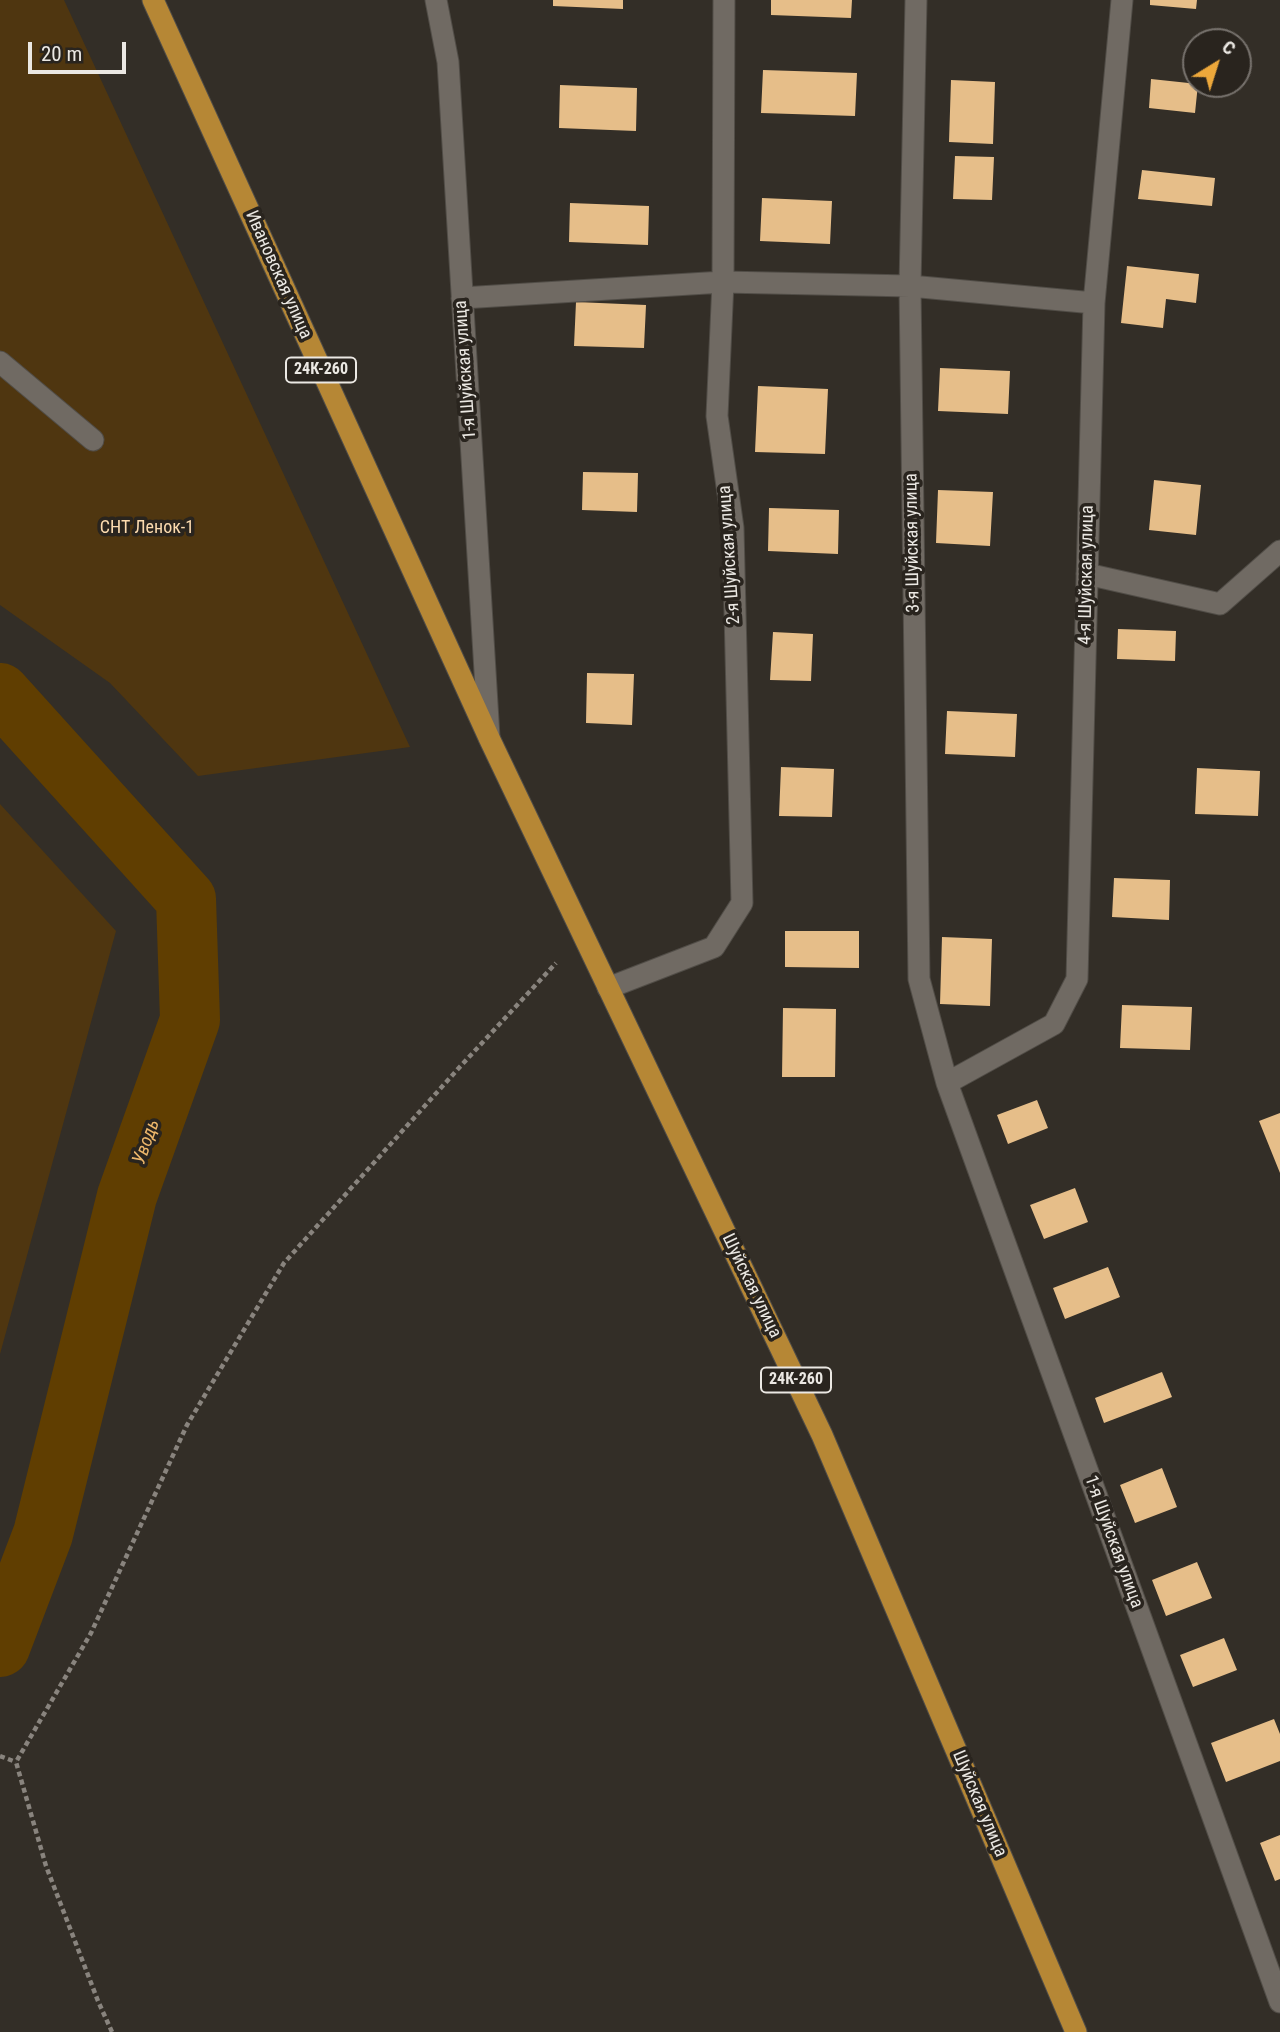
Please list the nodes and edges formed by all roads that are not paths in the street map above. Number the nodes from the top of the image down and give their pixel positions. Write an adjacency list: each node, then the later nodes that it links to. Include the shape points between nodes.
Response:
1 (153, 0): 14 (main road, Ивановская улица / 24К-260)
2 (436, 0): 8 (street, 1-я Шуйская улица, via 447,62)
3 (724, 0): 6 (street, 2-я Шуйская улица)
4 (916, 0): 7 (street, 3-я Шуйская улица)
5 (1122, 0): 9 (street, 4-я Шуйская улица)
6 (723, 282): 7 (street); 8 (street); 15 (street, 2-я Шуйская улица, via 717,416 733,528 743,903 714,947)
7 (909, 286): 9 (street); 16 (street, 3-я Шуйская улица, via 919,979)
8 (462, 298): 14 (street, 1-я Шуйская улица)
9 (1094, 303): 13 (street, 4-я Шуйская улица)
10 (0, 362): 11 (street)
11 (93, 440)
12 (1280, 551): 13 (street, via 1220,604)
13 (1087, 574): 16 (street, 4-я Шуйская улица, via 1077,979 1054,1024)
14 (490, 740): 15 (main road, Шуйская улица / 24К-260)
15 (608, 988): 18 (main road, Шуйская улица / 24К-260, via 822,1435)
16 (947, 1083): 17 (street, 1-я Шуйская улица)
17 (1280, 2002)
18 (1076, 2032)

